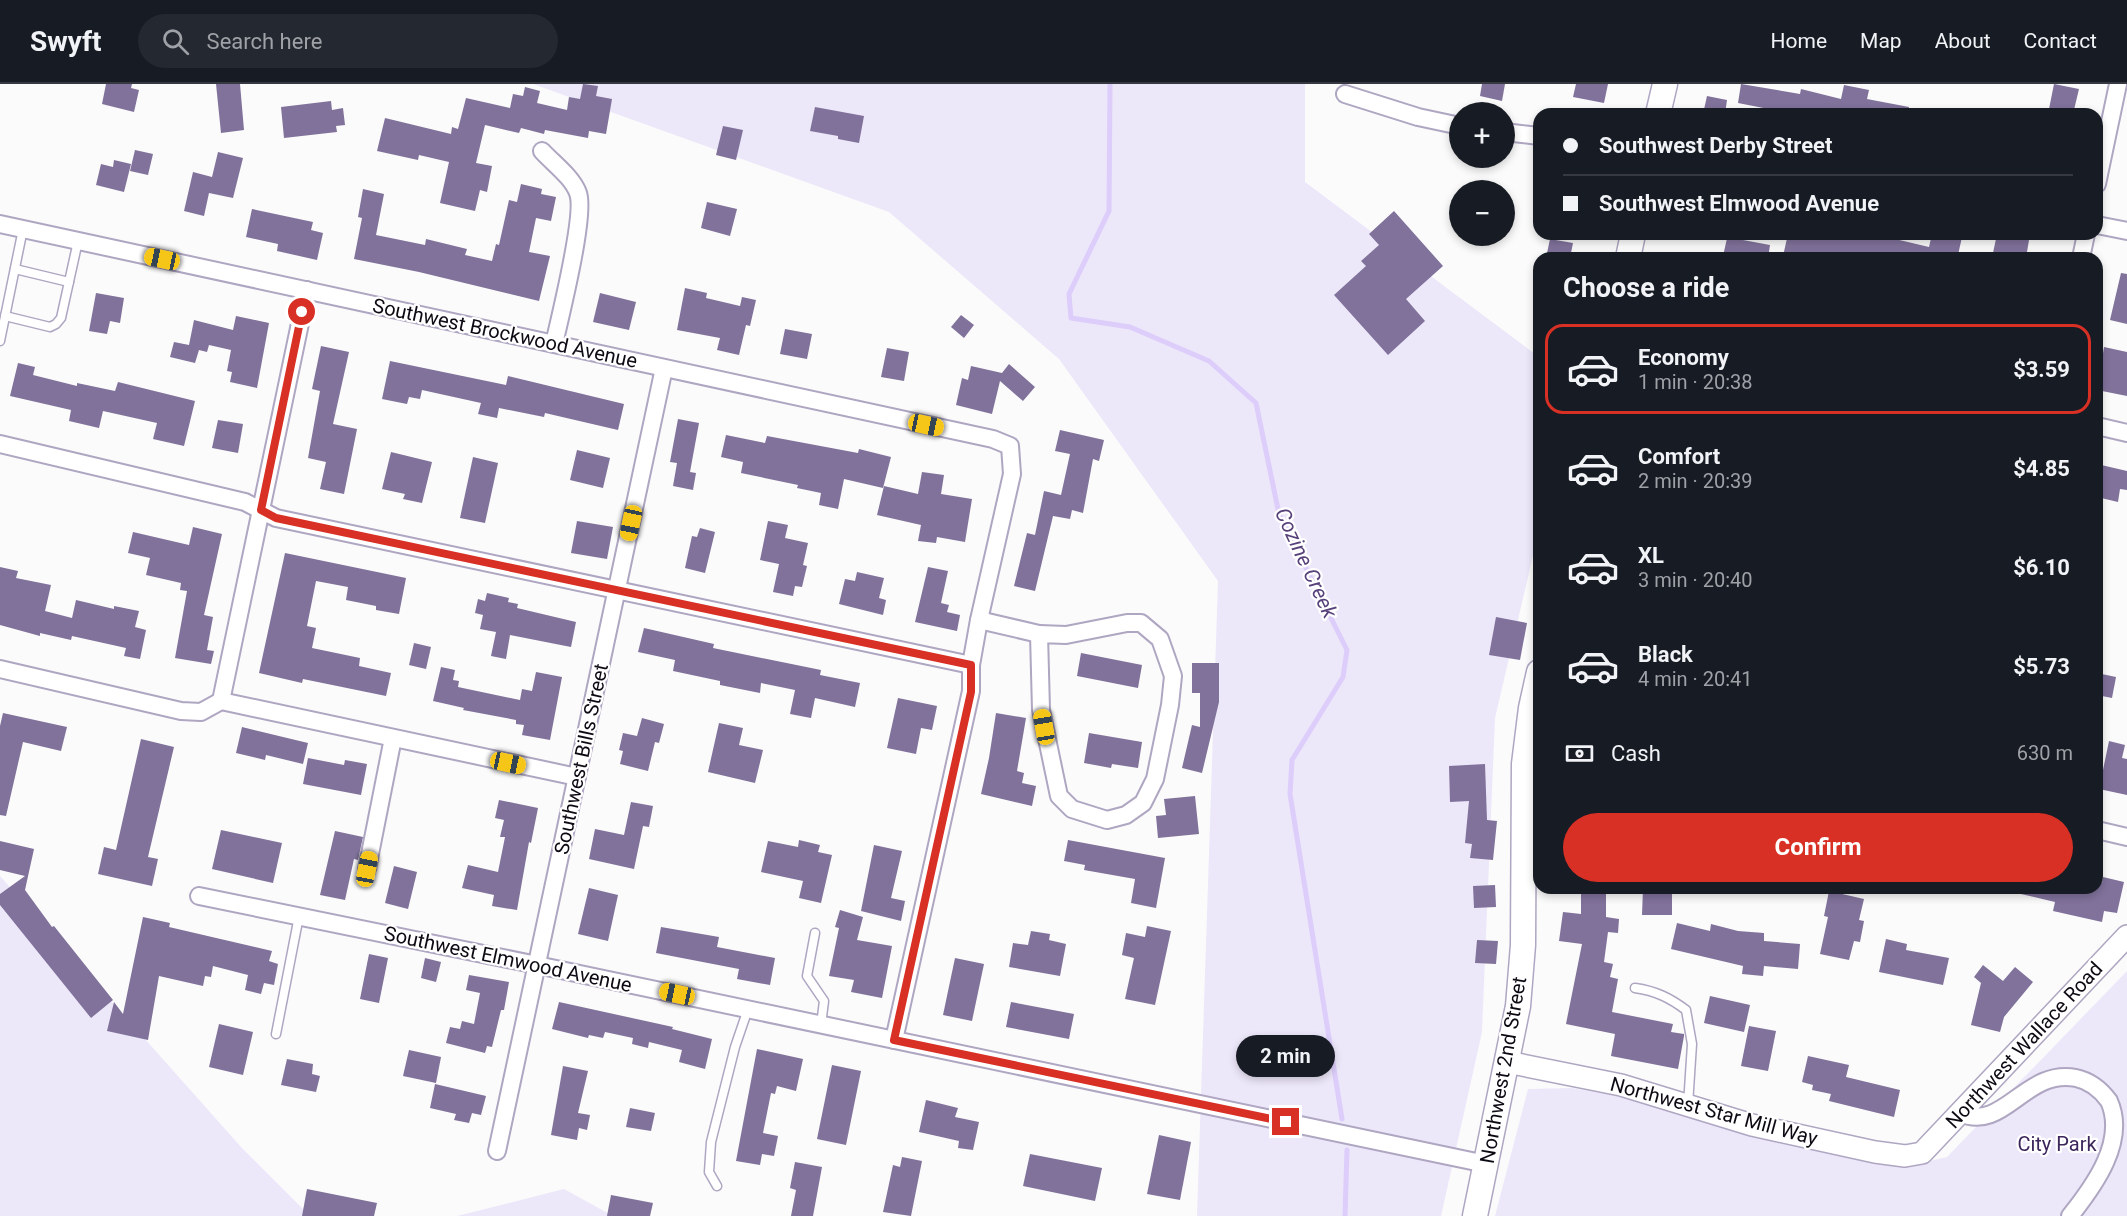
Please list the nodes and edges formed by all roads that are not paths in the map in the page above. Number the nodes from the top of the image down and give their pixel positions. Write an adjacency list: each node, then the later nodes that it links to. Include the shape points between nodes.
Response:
1 (1665, 84): 4 (main road)
2 (2118, 84): 9 (street)
3 (1345, 94): 5 (street)
4 (1659, 108)
5 (1449, 124)
6 (1515, 133): 7 (street)
7 (1533, 135)
8 (542, 151): 20 (street, via 573,183 579,195 580,217)
9 (2103, 155)
10 (0, 224): 12 (street, Southwest Brockwood Avenue)
11 (2103, 226): 13 (street)
12 (23, 229): 14 (street, Southwest Brockwood Avenue); 15 (lane)
13 (2127, 231)
14 (78, 241): 16 (lane); 17 (street, Southwest Brockwood Avenue)
15 (15, 269): 16 (lane); 18 (lane)
16 (69, 282): 18 (lane, via 61,318 56,324 50,327)
17 (306, 290): 20 (street, Southwest Brockwood Avenue); 25 (street)
18 (5, 316): 19 (lane)
19 (0, 340)
20 (554, 344): 21 (street, Southwest Brockwood Avenue)
21 (664, 368): 26 (street, Southwest Bills Street); 27 (street, Southwest Brockwood Avenue, via 993,439 1010,446 1012,474)
22 (2103, 427): 23 (street)
23 (2127, 433)
24 (0, 444): 25 (street, via 245,502)
25 (261, 510): 26 (street, via 276,518); 31 (street)
26 (617, 589): 29 (street); 34 (street, Southwest Bills Street)
27 (979, 620): 28 (street); 29 (street)
28 (1039, 634): 28 (street, via 1041,710 1059,796 1072,809 1107,820 1126,815 1143,803 1155,779 1170,705 1173,676 1160,639 1141,623 1066,635)
29 (971, 665): 47 (street, via 971,692)
30 (0, 669): 31 (street, via 181,711 201,712)
31 (221, 701): 33 (street)
32 (1533, 719): 48 (main road, Northwest 2nd Street, via 1524,764 1523,945 1518,1006)
33 (393, 738): 34 (street); 37 (street)
34 (577, 777): 42 (street, Southwest Bills Street)
35 (2103, 831): 36 (street)
36 (2127, 837)
37 (367, 869)
38 (199, 896): 39 (street, Southwest Elmwood Avenue)
39 (299, 916): 42 (street, Southwest Elmwood Avenue); 46 (lane)
40 (815, 933): 45 (lane, via 807,976 824,1001)
41 (2127, 936): 50 (street, Northwest Wallace Road)
42 (537, 965): 44 (street, Southwest Elmwood Avenue); 51 (street, Southwest Bills Street)
43 (1635, 988): 49 (lane, via 1652,990 1686,1010 1692,1044)
44 (748, 1009): 45 (street, Southwest Elmwood Avenue); 54 (lane, via 711,1142 709,1172)
45 (821, 1025): 47 (street, Southwest Elmwood Avenue)
46 (276, 1034)
47 (894, 1040): 53 (street, Southwest Elmwood Avenue)
48 (1507, 1062): 49 (street, Northwest Star Mill Way, via 1621,1085); 53 (main road, Northwest 2nd Street)
49 (1688, 1106): 52 (street, Northwest Star Mill Way, via 1752,1125 1875,1152 1905,1156)
50 (1960, 1113): 52 (street, Northwest Wallace Road); 56 (street, via 1977,1118 1990,1115 2032,1086 2060,1077 2078,1078 2104,1094 2119,1120 2118,1145 2107,1168)
51 (497, 1151)
52 (1922, 1153)
53 (1486, 1164): 55 (main road, Northwest 2nd Street)
54 (717, 1186)
55 (1475, 1216)
56 (2070, 1216)

